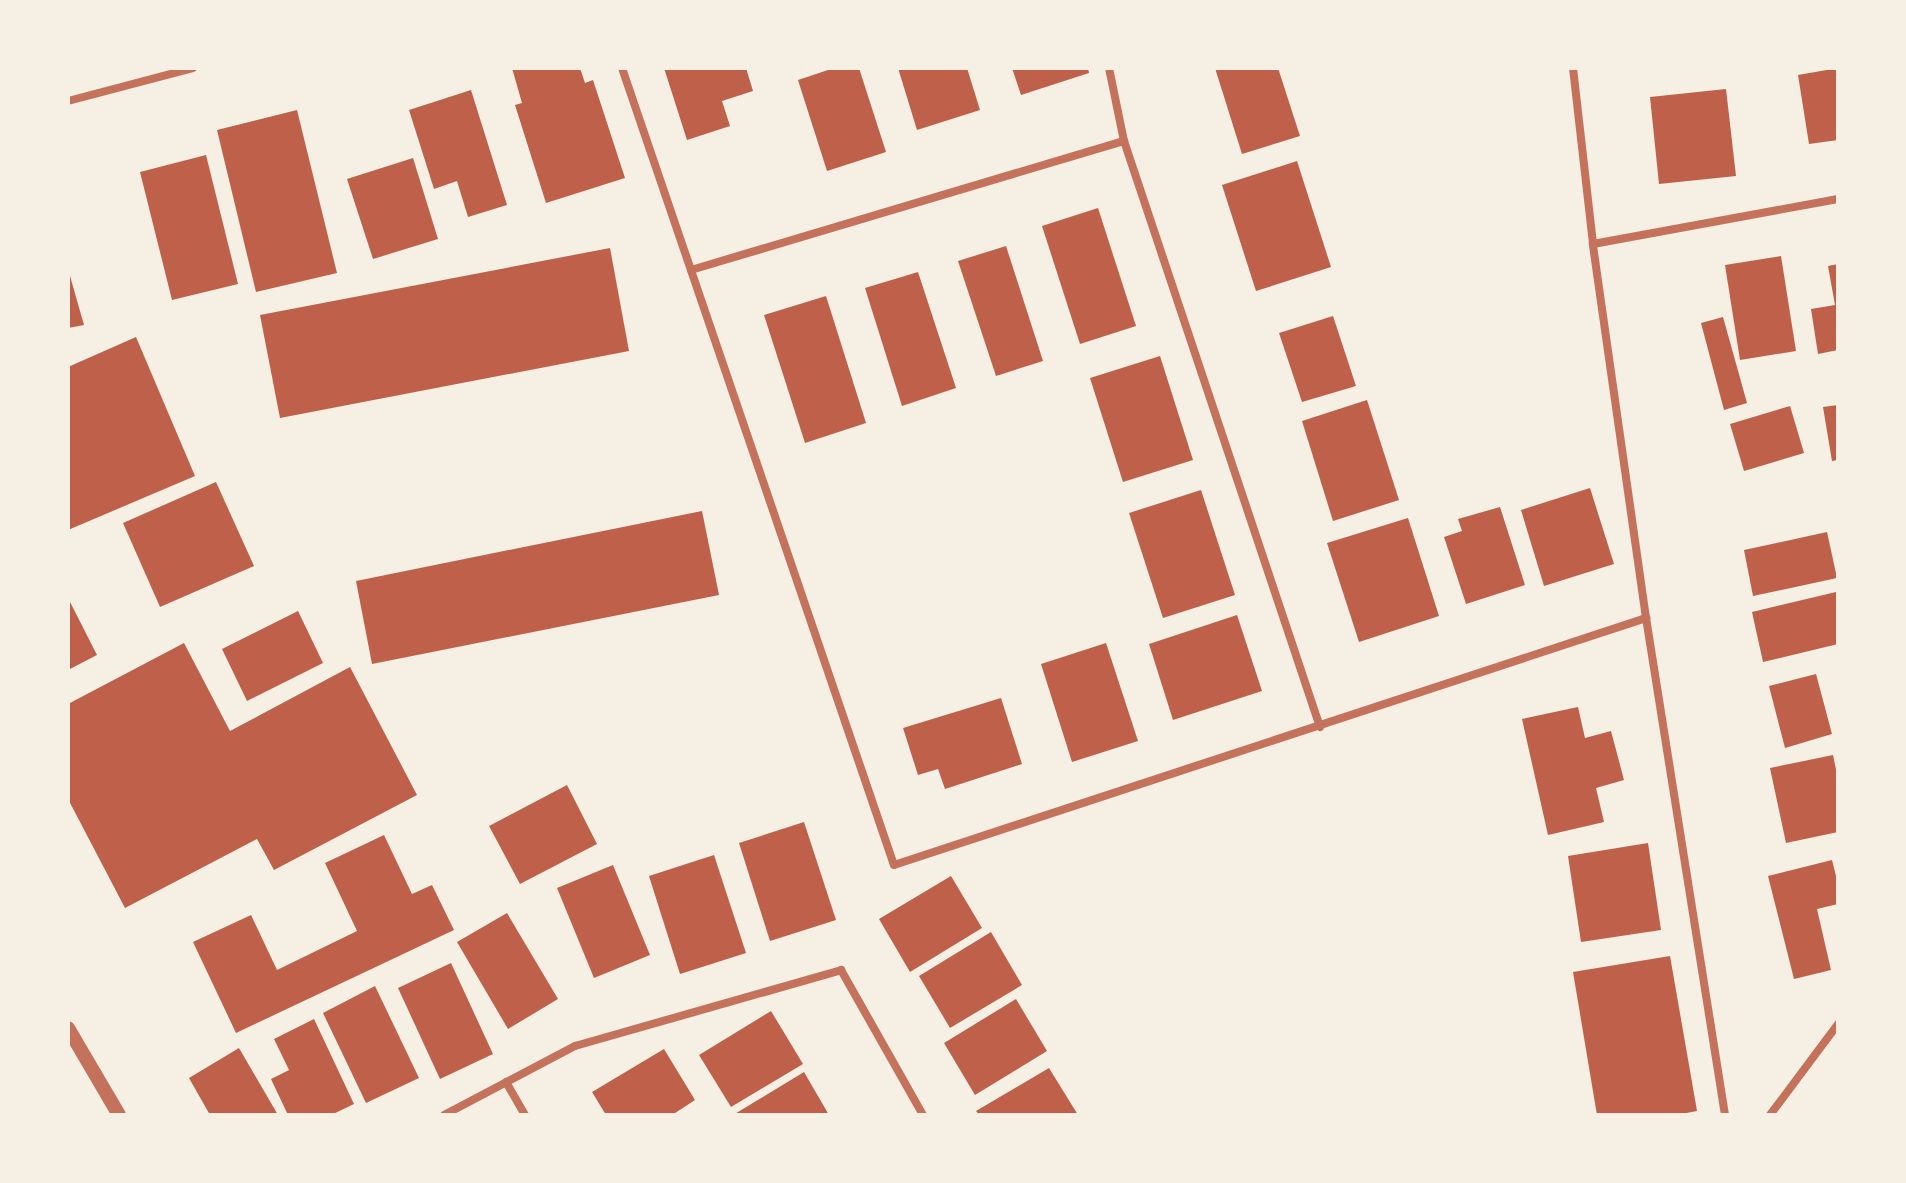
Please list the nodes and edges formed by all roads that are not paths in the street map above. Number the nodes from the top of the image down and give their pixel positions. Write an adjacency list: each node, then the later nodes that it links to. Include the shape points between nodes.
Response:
1 (193, 68): 5 (street)
2 (622, 68): 9 (street)
3 (1109, 68): 6 (street)
4 (1573, 68): 8 (street)
5 (68, 101)
6 (1124, 141): 9 (street); 11 (street)
7 (1838, 199): 8 (street)
8 (1593, 244): 10 (street)
9 (691, 270): 11 (street, via 894,865)
10 (1646, 618): 11 (street); 19 (street)
11 (1320, 727)
12 (1838, 1024): 20 (street)
13 (68, 1028): 15 (street)
14 (506, 1082): 16 (street); 17 (street); 18 (street, via 575,1046 841,970)
15 (119, 1115)
16 (444, 1115)
17 (525, 1115)
18 (923, 1115)
19 (1725, 1115)
20 (1770, 1115)

